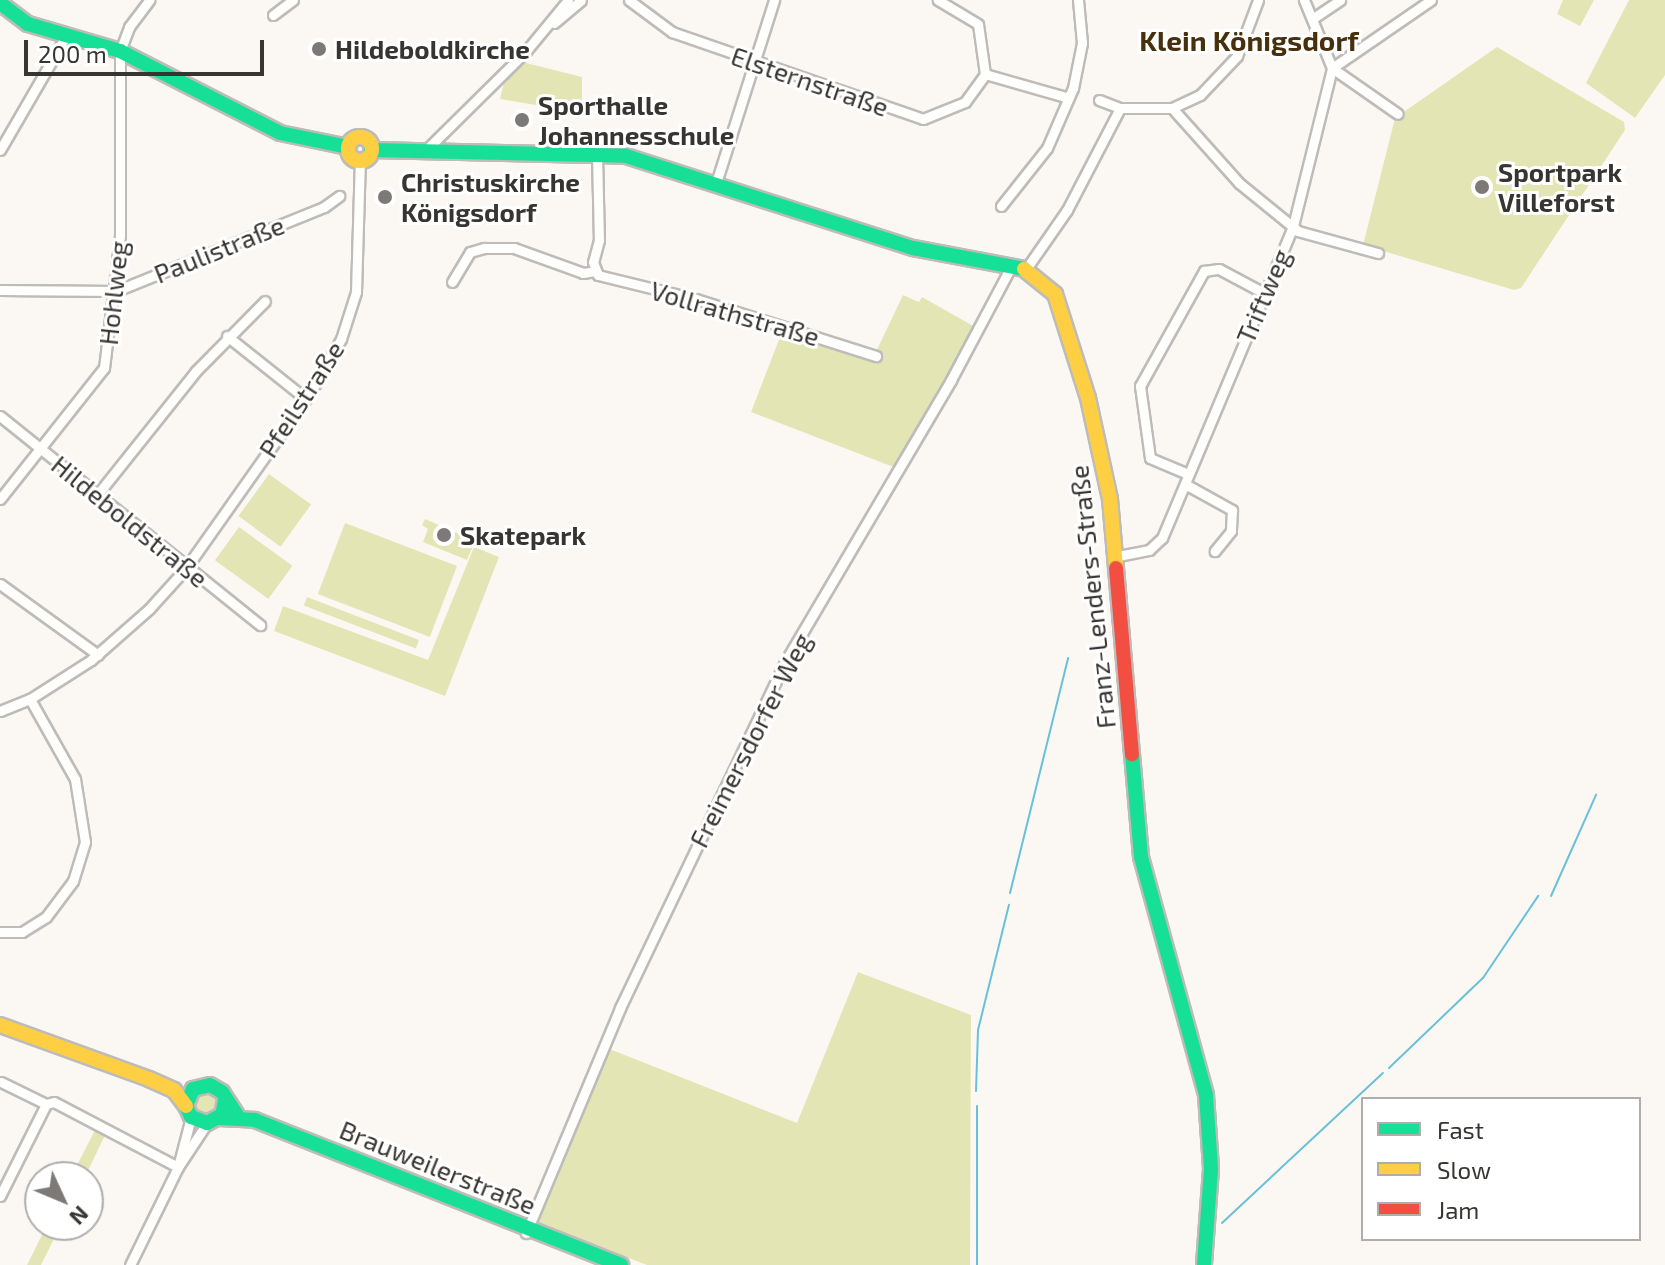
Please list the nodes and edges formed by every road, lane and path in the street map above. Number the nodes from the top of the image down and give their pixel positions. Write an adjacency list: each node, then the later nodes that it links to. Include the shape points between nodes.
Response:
1 (149, 0): 18 (street, via 129,27)
2 (293, 0): 14 (street)
3 (568, 0): 16 (street)
4 (581, 0): 16 (street)
5 (629, 0): 19 (street, Elsternstraße, via 672,32)
6 (774, 0): 19 (street)
7 (938, 0): 21 (street, via 978,24)
8 (1078, 0): 22 (street, via 1082,43)
9 (1258, 0): 26 (street, via 1246,37 1227,69 1200,95)
10 (1304, 0): 15 (street)
11 (1340, 0): 15 (street)
12 (1431, 0): 20 (street)
13 (0, 3): 17 (street, via 28,24)
14 (273, 15)
15 (1312, 19): 20 (street)
16 (545, 30): 29 (street)
17 (66, 36): 18 (street); 28 (street)
18 (120, 51): 31 (street, via 280,133 348,147 351,157); 41 (street, Hohlweg, via 122,183)
19 (756, 63): 21 (street, Elsternstraße, via 923,119 965,102 978,91); 32 (street)
20 (1332, 68): 27 (street); 35 (street, Triftweg)
21 (985, 74): 22 (street)
22 (1071, 93): 23 (street); 34 (street, via 1047,148)
23 (1083, 93)
24 (1099, 100): 25 (street)
25 (1120, 108): 26 (street); 37 (street, Freimersdorfer Weg, via 1067,210)
26 (1172, 108): 35 (street, via 1239,183)
27 (1398, 114)
28 (0, 150)
29 (425, 151): 30 (street); 31 (street)
30 (597, 154): 32 (street, via 648,162); 38 (street)
31 (366, 156): 46 (street, Pfeilstraße, via 356,292 341,339)
32 (716, 183): 37 (street, via 913,248)
33 (339, 196): 41 (street, Paulistraße, via 324,207)
34 (1001, 206)
35 (1293, 226): 36 (street, via 1304,234); 42 (street, Triftweg)
36 (1378, 253)
37 (1019, 267): 53 (street, Franz-Lenders-Straße, via 1055,294 1073,343 1101,453); 72 (street, Freimersdorfer Weg, via 785,662 635,975)
38 (595, 271): 39 (street, Vollrathstraße, via 583,273 514,248 484,248 470,252); 45 (street, Vollrathstraße)
39 (452, 282)
40 (0, 290): 41 (street, Paulistraße)
41 (116, 291): 48 (street, Hohlweg, via 100,378)
42 (1264, 293): 49 (street, Triftweg); 49 (street, via 1219,269 1204,271 1140,386 1148,454)
43 (265, 301): 44 (street)
44 (227, 336): 46 (street); 50 (street)
45 (876, 356)
46 (306, 399): 54 (street, Pfeilstraße)
47 (0, 416): 48 (street, Hildeboldstraße)
48 (40, 448): 50 (street, Hildeboldstraße); 51 (street, Hohlweg)
49 (1186, 479): 52 (street, via 1232,510 1231,531); 53 (street, Triftweg, via 1158,544)
50 (97, 495): 54 (street, Hildeboldstraße)
51 (0, 499)
52 (1215, 551)
53 (1118, 556): 75 (street, Franz-Lenders-Straße, via 1141,857 1206,1095 1211,1169)
54 (186, 568): 56 (street, Hildeboldstraße); 57 (street, Pfeilstraße)
55 (0, 584): 57 (street)
56 (260, 625)
57 (98, 655): 58 (street, Pfeilstraße)
58 (30, 699): 59 (street, Pfeilstraße); 60 (street, via 75,779 85,842 73,881 59,903 22,932)
59 (0, 711)
60 (0, 932)
61 (0, 1025): 64 (street)
62 (1, 1082): 66 (street)
63 (193, 1089): 64 (street); 65 (street, via 210,1085); 67 (street)
64 (174, 1090): 67 (street)
65 (225, 1100): 68 (street, Brauweilerstraße); 69 (street)
66 (46, 1104): 70 (street, via 54,1102); 71 (street)
67 (189, 1111): 69 (street); 70 (street)
68 (237, 1115): 69 (street); 72 (street, Brauweilerstraße)
69 (213, 1121): 70 (street)
70 (178, 1167): 73 (street)
71 (0, 1196)
72 (526, 1231): 74 (street, Brauweilerstraße)
73 (130, 1265)
74 (621, 1265)
75 (1204, 1265)

